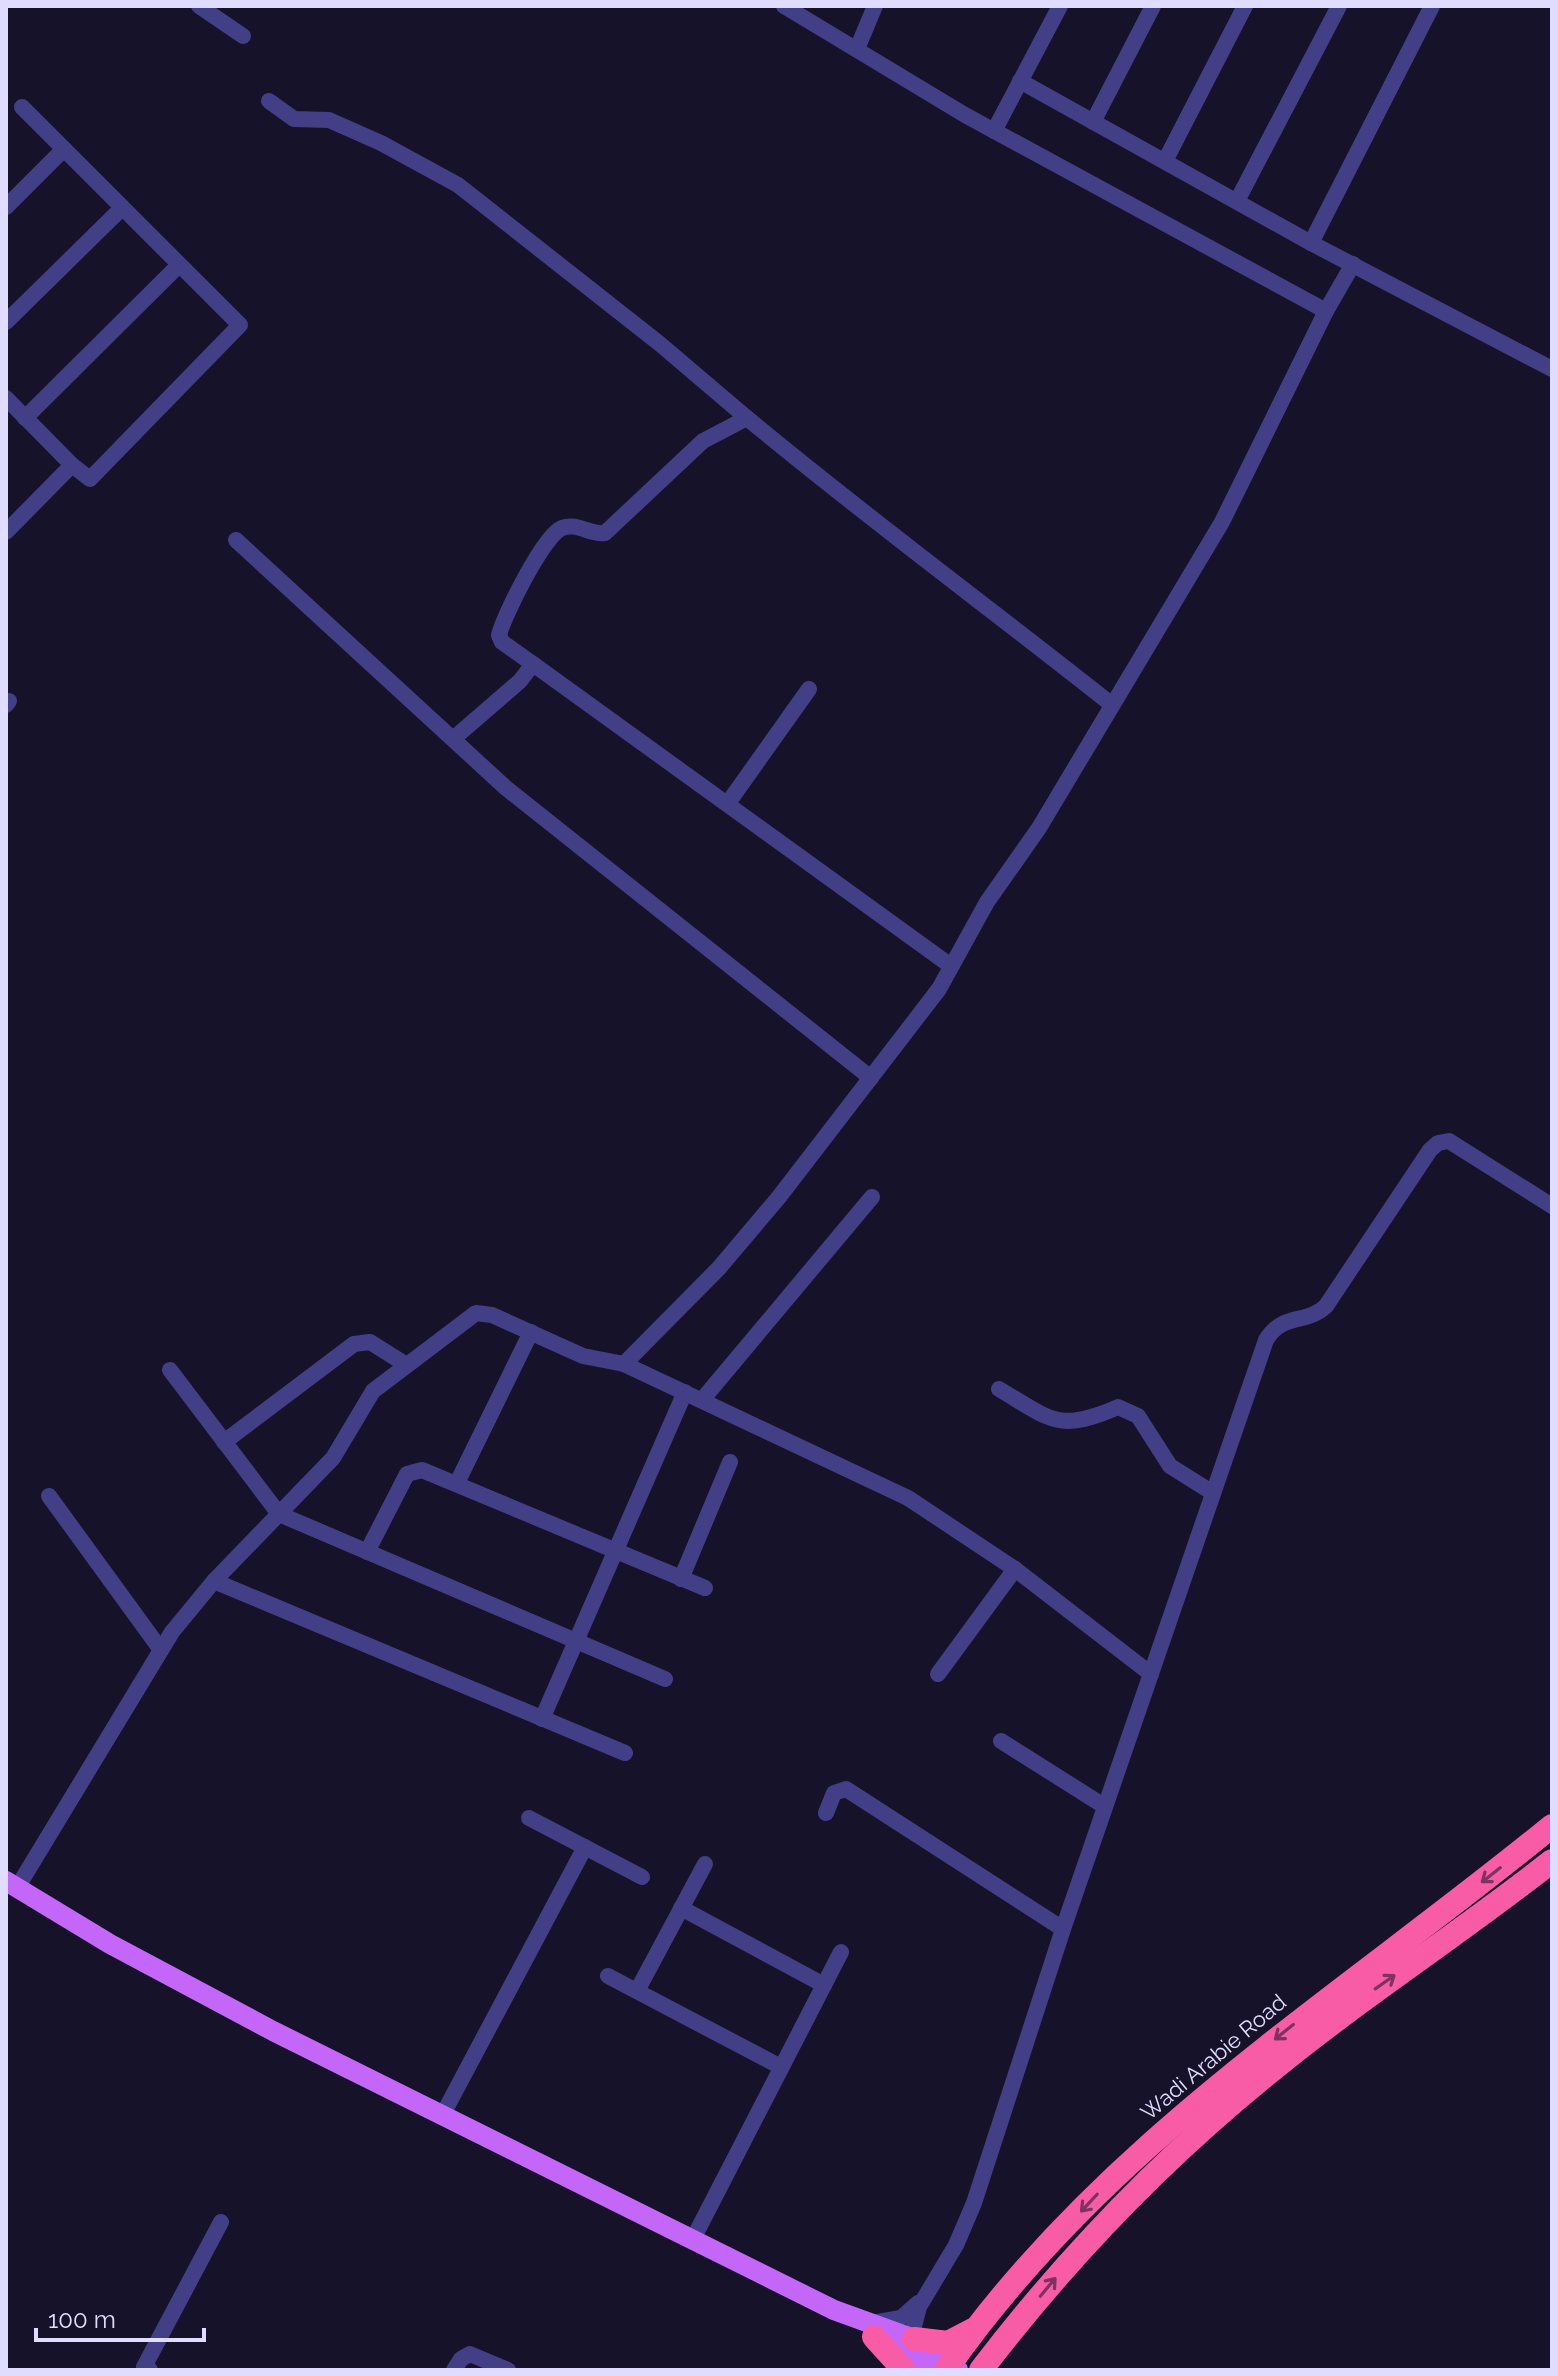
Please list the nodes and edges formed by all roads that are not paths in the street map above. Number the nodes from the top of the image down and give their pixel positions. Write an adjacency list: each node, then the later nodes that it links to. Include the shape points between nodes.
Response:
1 (199, 6): 9 (street)
2 (784, 6): 10 (street)
3 (875, 6): 10 (street)
4 (1060, 6): 11 (street)
5 (1153, 6): 14 (street)
6 (1245, 6): 17 (street)
7 (1339, 6): 18 (street)
8 (1432, 6): 21 (street)
9 (243, 36)
10 (857, 49): 15 (street)
11 (1020, 81): 14 (street); 15 (street)
12 (269, 101): 29 (street, via 294,119 329,120 381,143 458,185)
13 (22, 107): 16 (street)
14 (1093, 122): 17 (street)
15 (994, 131): 24 (street)
16 (64, 149): 19 (street); 20 (street)
17 (1165, 161): 18 (street)
18 (1237, 201): 21 (street)
19 (6, 207)
20 (122, 208): 23 (street); 25 (street)
21 (1311, 243): 22 (street)
22 (1353, 264): 24 (street); 26 (street)
23 (179, 265): 28 (street); 30 (street, via 240,325 90,479)
24 (1326, 311): 35 (street, via 1222,522)
25 (6, 322)
26 (1552, 369)
27 (7, 400): 28 (street)
28 (25, 418): 30 (street)
29 (747, 418): 33 (street, via 703,441 605,533 568,526 556,531 499,635); 35 (street)
30 (72, 465): 31 (street)
31 (6, 532)
32 (236, 540): 36 (street)
33 (533, 664): 36 (street); 37 (street)
34 (809, 689): 37 (street)
35 (1111, 704): 38 (street)
36 (453, 739): 39 (street, via 506,788)
37 (728, 803): 38 (street)
38 (951, 966): 39 (street, via 924,1012)
39 (871, 1078): 44 (street, via 719,1268)
40 (872, 1197): 48 (street)
41 (1552, 1206): 52 (street, via 1449,1141 1438,1143 1326,1306 1273,1328)
42 (531, 1332): 43 (street, via 476,1313); 44 (street, via 583,1356); 51 (street)
43 (405, 1364): 49 (street, via 370,1342 354,1344); 54 (street, via 373,1391 333,1458)
44 (624, 1364): 47 (street)
45 (170, 1370): 49 (street)
46 (999, 1389): 52 (street, via 1047,1418 1072,1424 1118,1407 1138,1416 1170,1466)
47 (685, 1392): 48 (street); 56 (street)
48 (702, 1400): 57 (street, via 908,1498)
49 (224, 1442): 54 (street)
50 (730, 1462): 58 (street)
51 (457, 1483): 55 (street, via 422,1470 407,1474); 56 (street)
52 (1213, 1493): 64 (street)
53 (49, 1496): 62 (street)
54 (279, 1514): 55 (street); 59 (street)
55 (367, 1552): 61 (street)
56 (615, 1552): 58 (street); 61 (street)
57 (1015, 1569): 63 (street); 64 (street)
58 (681, 1579): 60 (street)
59 (214, 1581): 62 (street); 66 (street)
60 (705, 1588)
61 (576, 1642): 65 (street); 66 (street)
62 (161, 1650): 77 (street)
63 (938, 1674)
64 (1151, 1674): 69 (street)
65 (665, 1679)
66 (542, 1719): 68 (street)
67 (1001, 1741): 69 (street)
68 (625, 1753)
69 (1104, 1806): 79 (street)
70 (826, 1813): 79 (street, via 834,1793 846,1789)
71 (529, 1818): 73 (street)
72 (1552, 1826): 89 (highway, Wadi Arabie Road, one-way to 89, via 1169,2126 1118,2172)
73 (585, 1847): 76 (street); 85 (street)
74 (1552, 1861): 90 (highway, one-way to 74, via 1107,2220 1226,2109 1374,1990)
75 (705, 1864): 78 (street)
76 (642, 1877)
77 (12, 1885): 85 (main road, via 137,1959)
78 (681, 1908): 82 (street); 83 (street)
79 (1063, 1929): 88 (street, via 974,2203)
80 (841, 1952): 82 (street)
81 (608, 1976): 83 (street)
82 (824, 1985): 84 (street)
83 (637, 1991): 84 (street)
84 (781, 2067): 87 (street)
85 (442, 2116): 87 (main road)
86 (221, 2222): 94 (street)
87 (692, 2241): 91 (main road)
88 (925, 2297): 91 (street, via 901,2318); 92 (street, via 915,2317)
89 (984, 2321): 92 (highway, via 948,2343); 93 (highway, Wadi Arabie Road)
90 (1013, 2329): 98 (highway); 99 (highway)
91 (873, 2330): 92 (main road); 93 (main road); 97 (highway)
92 (913, 2339): 93 (main road)
93 (946, 2368)
94 (145, 2369)
95 (454, 2370): 96 (street, via 470,2354)
96 (508, 2370)
97 (904, 2370)
98 (981, 2370)
99 (999, 2370)

